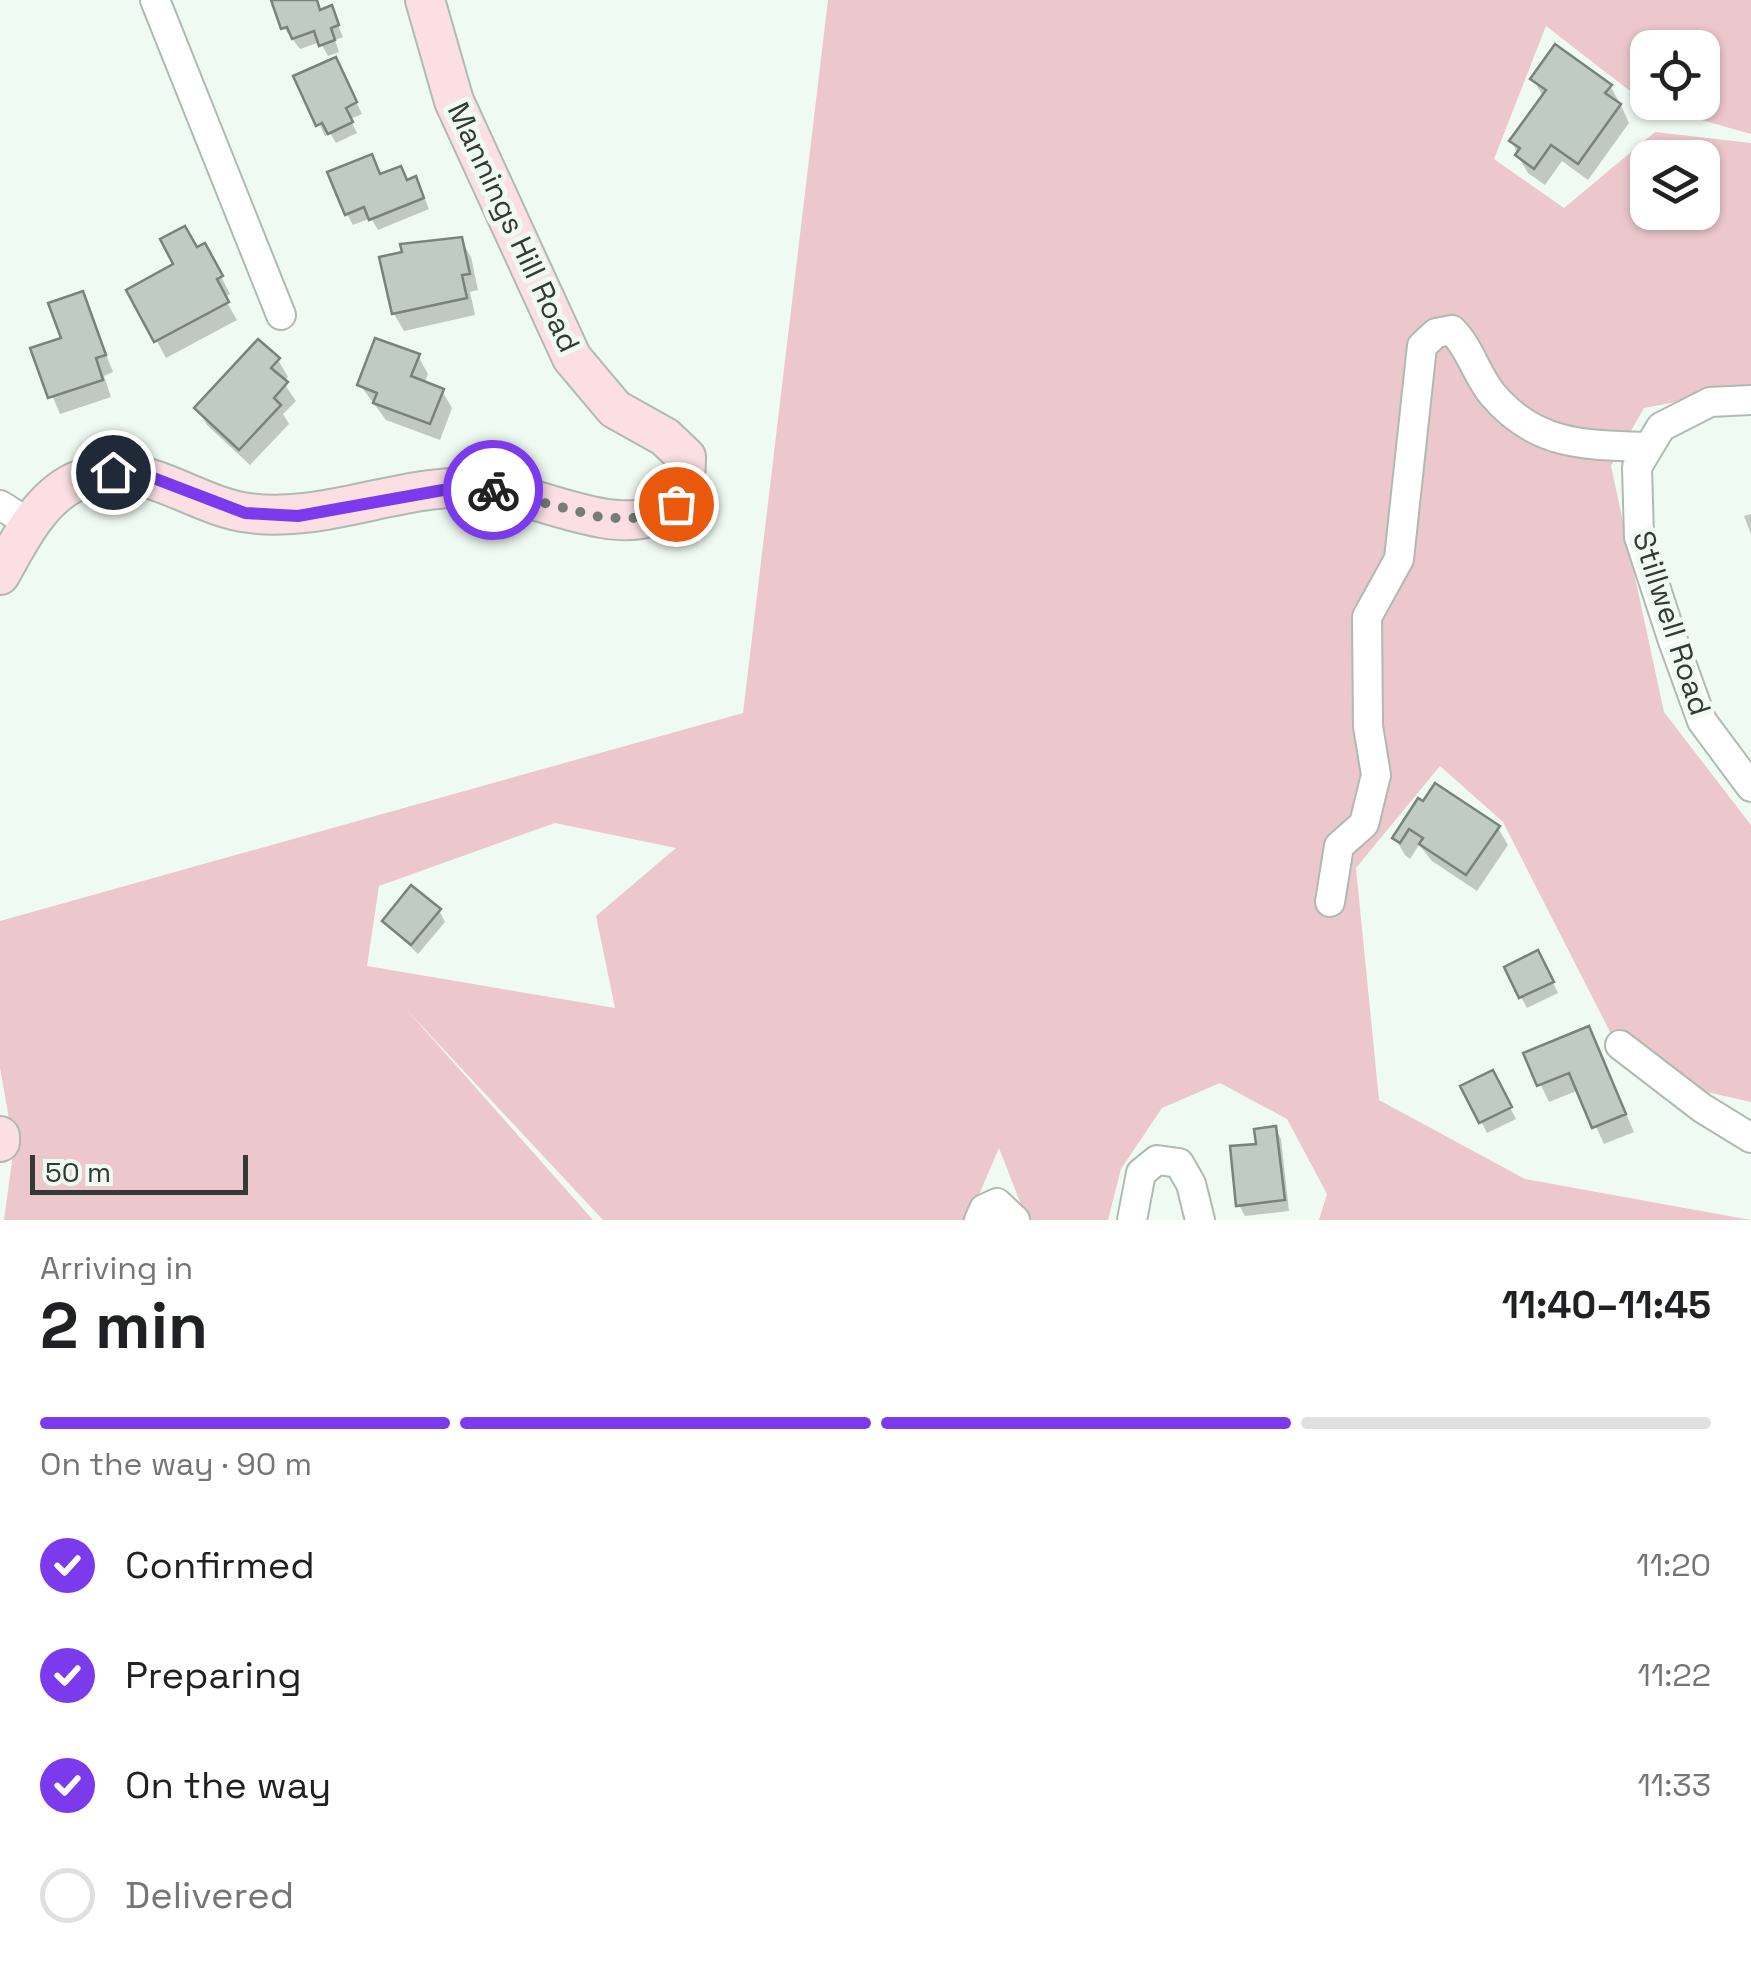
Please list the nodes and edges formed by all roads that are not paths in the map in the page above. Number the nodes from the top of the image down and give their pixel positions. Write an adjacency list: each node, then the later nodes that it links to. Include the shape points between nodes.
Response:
1 (155, 0): 3 (street)
2 (425, 0): 6 (main road, Mannings Hill Road, via 454,102 572,358 615,410 686,457 686,482 676,504 648,518 604,518 472,489 298,516 245,513 143,474 113,472 73,483)
3 (281, 315)
4 (1751, 400): 5 (street, via 1710,402 1661,427)
5 (1649, 447): 8 (street, Stillwell Road, via 1636,467 1639,537 1702,721); 9 (street, via 1547,438 1494,396 1452,330 1422,346 1398,559 1367,617 1368,726 1376,775 1364,824 1339,846)
6 (15, 514): 7 (main road, Mannings Hill Road)
7 (0, 576)
8 (1751, 788)
9 (1330, 902)
10 (1620, 1045): 11 (street)
11 (1751, 1138)
12 (981, 1215): 13 (street, via 998,1203)
13 (1014, 1220)
14 (1132, 1220): 15 (street, via 1141,1173 1157,1160 1179,1163)
15 (1200, 1220)

